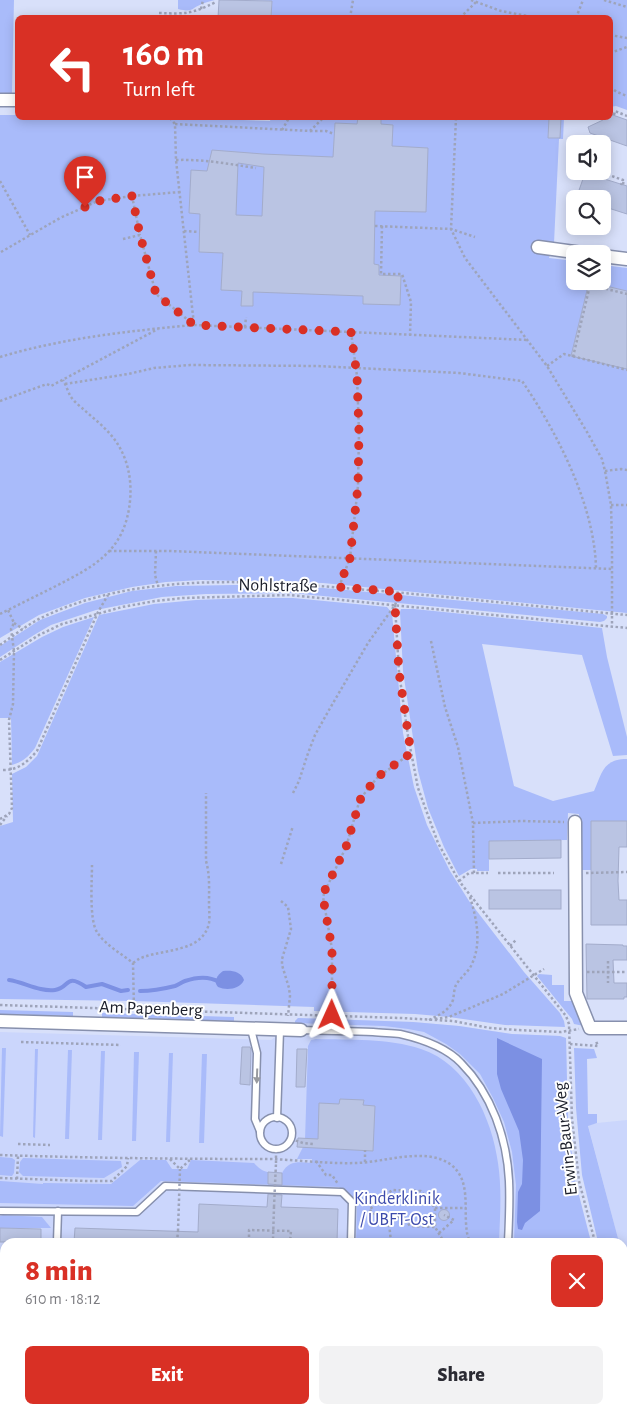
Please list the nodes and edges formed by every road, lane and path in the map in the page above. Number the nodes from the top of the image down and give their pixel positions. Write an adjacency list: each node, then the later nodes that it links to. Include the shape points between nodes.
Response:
1 (203, 0): 9 (path)
2 (353, 0): 11 (path)
3 (471, 0): 7 (path)
4 (583, 0): 14 (path)
5 (604, 0): 8 (path)
6 (216, 2): 9 (path)
7 (476, 2): 12 (path); 13 (path)
8 (627, 7)
9 (201, 9): 10 (path, via 186,14)
10 (159, 14)
11 (350, 15)
12 (463, 15)
13 (522, 15)
14 (577, 15)
15 (613, 36): 16 (path)
16 (627, 38)
17 (627, 47): 18 (path)
18 (613, 51)
19 (613, 89): 20 (path)
20 (627, 96)
21 (0, 100): 22 (street)
22 (15, 100)
23 (614, 115): 24 (path, via 615,111)
24 (627, 116)
25 (172, 120): 29 (path)
26 (288, 120): 30 (path)
27 (321, 120): 31 (path)
28 (456, 120): 42 (path)
29 (175, 124): 30 (path); 33 (path)
30 (282, 130): 31 (path)
31 (310, 130): 32 (path)
32 (334, 134)
33 (176, 160): 34 (path); 38 (path)
34 (256, 168)
35 (611, 176): 37 (path, via 623,180 621,184)
36 (0, 181): 46 (path)
37 (627, 184)
38 (180, 192): 39 (path); 43 (path)
39 (132, 196): 45 (path); 46 (path, via 98,201)
40 (375, 226): 41 (path)
41 (382, 226): 42 (path); 60 (path, via 381,274 402,274 411,302)
42 (451, 229): 47 (path); 61 (path, via 464,258)
43 (184, 231): 44 (path); 56 (path)
44 (199, 232)
45 (140, 235): 48 (path); 56 (path, via 156,294)
46 (30, 236): 51 (path)
47 (475, 237)
48 (124, 239)
49 (538, 247): 50 (street)
50 (566, 251)
51 (1, 252)
52 (611, 257): 53 (street)
53 (627, 259)
54 (627, 294): 62 (path, via 590,285)
55 (246, 317): 57 (path)
56 (194, 325): 57 (path); 58 (path)
57 (245, 327): 59 (path)
58 (160, 328): 63 (path, via 106,334); 67 (path)
59 (351, 332): 60 (path); 65 (path)
60 (410, 335): 61 (path)
61 (528, 340): 64 (path)
62 (573, 357): 64 (path, via 564,354); 66 (path)
63 (0, 358)
64 (547, 366): 71 (path, via 602,458)
65 (356, 368): 68 (path, via 190,365); 76 (path, via 358,486); 77 (path, via 459,373 522,381 556,438 582,496)
66 (627, 370)
67 (63, 380): 68 (path); 69 (path, via 50,387 47,384)
68 (65, 384): 74 (path, via 72,398 117,443 130,474 129,510 124,528)
69 (0, 401)
70 (627, 470): 71 (path)
71 (605, 471): 72 (path)
72 (611, 505): 73 (path); 78 (path)
73 (627, 505)
74 (109, 551): 75 (path); 84 (path, via 86,570)
75 (156, 551): 76 (path); 79 (path)
76 (350, 558): 77 (path); 80 (path)
77 (596, 569): 78 (path)
78 (613, 569): 86 (path)
79 (158, 586): 80 (path, via 201,582); 82 (path)
80 (339, 587): 81 (path)
81 (400, 592): 83 (path); 86 (path)
82 (108, 595): 85 (path); 92 (path, via 53,612)
83 (395, 605): 85 (path, Nohlstraße, via 290,596 241,596 155,601); 90 (path, Nohlstraße); 98 (path, via 399,672); 101 (path, via 368,643 329,710)
84 (8, 610): 87 (path); 89 (path)
85 (98, 612): 96 (path, Nohlstraße, via 62,624); 100 (path, via 37,751 19,768)
86 (612, 613): 88 (path); 90 (path)
87 (0, 614)
88 (627, 615)
89 (14, 623): 92 (path); 93 (path)
90 (612, 626): 91 (path, Nohlstraße)
91 (627, 628)
92 (23, 629): 93 (path)
93 (12, 637): 95 (path); 96 (path)
94 (431, 641): 106 (path)
95 (0, 644)
96 (14, 651): 97 (path, Nohlstraße); 100 (path, via 13,704 9,720)
97 (0, 660)
98 (411, 753): 117 (path, via 427,815); 133 (path, via 376,778 360,800 346,847 325,890 323,897 332,949)
99 (3, 770): 100 (path)
100 (11, 770): 103 (path, via 12,808)
101 (293, 792)
102 (206, 793): 123 (path, via 209,913 205,932 187,946)
103 (9, 814): 104 (path); 107 (path)
104 (0, 819)
105 (575, 822): 106 (path); 116 (street)
106 (473, 823): 112 (path)
107 (0, 825)
108 (293, 826): 109 (path)
109 (281, 864)
110 (92, 865): 123 (path, via 94,928 103,939)
111 (627, 872): 116 (path)
112 (474, 873): 113 (path); 117 (path)
113 (488, 873)
114 (498, 873): 115 (path)
115 (554, 873)
116 (575, 873): 125 (street)
117 (459, 881): 118 (path)
118 (470, 896): 121 (path); 134 (path, via 478,930 475,956 471,967 456,985 446,1011)
119 (281, 901): 132 (path, via 288,907 291,929 282,959 290,996)
120 (517, 939): 121 (path)
121 (510, 946): 128 (path)
122 (608, 961): 126 (path)
123 (134, 962): 131 (path)
124 (544, 969): 128 (path)
125 (576, 972): 126 (path); 136 (street, via 576,993 590,1028)
126 (608, 972): 127 (path); 129 (path)
127 (627, 972)
128 (534, 976): 134 (path, via 503,994 449,1017); 140 (path, via 566,1016)
129 (608, 983)
130 (0, 1005): 131 (path)
131 (134, 1009): 132 (path)
132 (288, 1014): 133 (path)
133 (332, 1015): 134 (path)
134 (430, 1020): 140 (path, via 490,1028)
135 (0, 1021): 137 (street, Am Papenberg)
136 (627, 1028)
137 (251, 1029): 138 (street, Am Papenberg); 146 (lane, one-way to 146, via 257,1053 255,1119)
138 (280, 1030): 139 (street, Am Papenberg); 145 (lane)
139 (301, 1030): 185 (lane, via 399,1034 440,1048 461,1062 492,1108 504,1142 509,1181)
140 (570, 1031): 142 (path, Erwin-Baur-Weg)
141 (21, 1042): 143 (path)
142 (570, 1044): 144 (path); 186 (path, Erwin-Baur-Weg, via 572,1120 578,1172)
143 (121, 1045)
144 (598, 1046)
145 (277, 1118): 146 (lane, via 267,1120); 147 (lane, via 289,1124)
146 (260, 1131): 151 (lane, via 264,1144)
147 (291, 1139): 149 (path); 151 (lane)
148 (18, 1144): 150 (path)
149 (312, 1144)
150 (50, 1145)
151 (276, 1149): 158 (path)
152 (365, 1150): 160 (path)
153 (0, 1155): 154 (path)
154 (18, 1156): 155 (path); 163 (path)
155 (128, 1158): 156 (path); 163 (path, via 127,1166 112,1181)
156 (169, 1158): 157 (path); 161 (path)
157 (191, 1159): 158 (path); 161 (path)
158 (276, 1161): 159 (path); 174 (path, bridge)
159 (316, 1162): 160 (path); 164 (path)
160 (365, 1162): 168 (path, via 425,1155 438,1158 460,1176)
161 (180, 1169): 177 (path, bridge)
162 (0, 1178): 163 (path)
163 (17, 1179)
164 (342, 1188)
165 (352, 1202): 166 (path); 170 (lane, via 342,1192 165,1186 138,1212); 181 (lane)
166 (377, 1203): 167 (path, via 392,1190 421,1191); 172 (path, via 369,1210)
167 (435, 1208): 168 (path); 173 (path)
168 (466, 1208): 184 (path)
169 (0, 1211): 170 (lane)
170 (58, 1211): 176 (lane)
171 (444, 1215): 175 (path, via 454,1220)
172 (389, 1223): 173 (path, via 396,1217 404,1217 410,1226); 182 (path)
173 (435, 1227): 175 (path)
174 (274, 1230): 178 (path, via 249,1230); 179 (path); 180 (path, via 291,1231)
175 (438, 1233): 183 (path)
176 (57, 1238)
177 (177, 1238)
178 (249, 1238)
179 (273, 1238)
180 (290, 1238)
181 (351, 1238)
182 (391, 1238)
183 (441, 1238)
184 (469, 1238)
185 (508, 1238)
186 (594, 1238)

